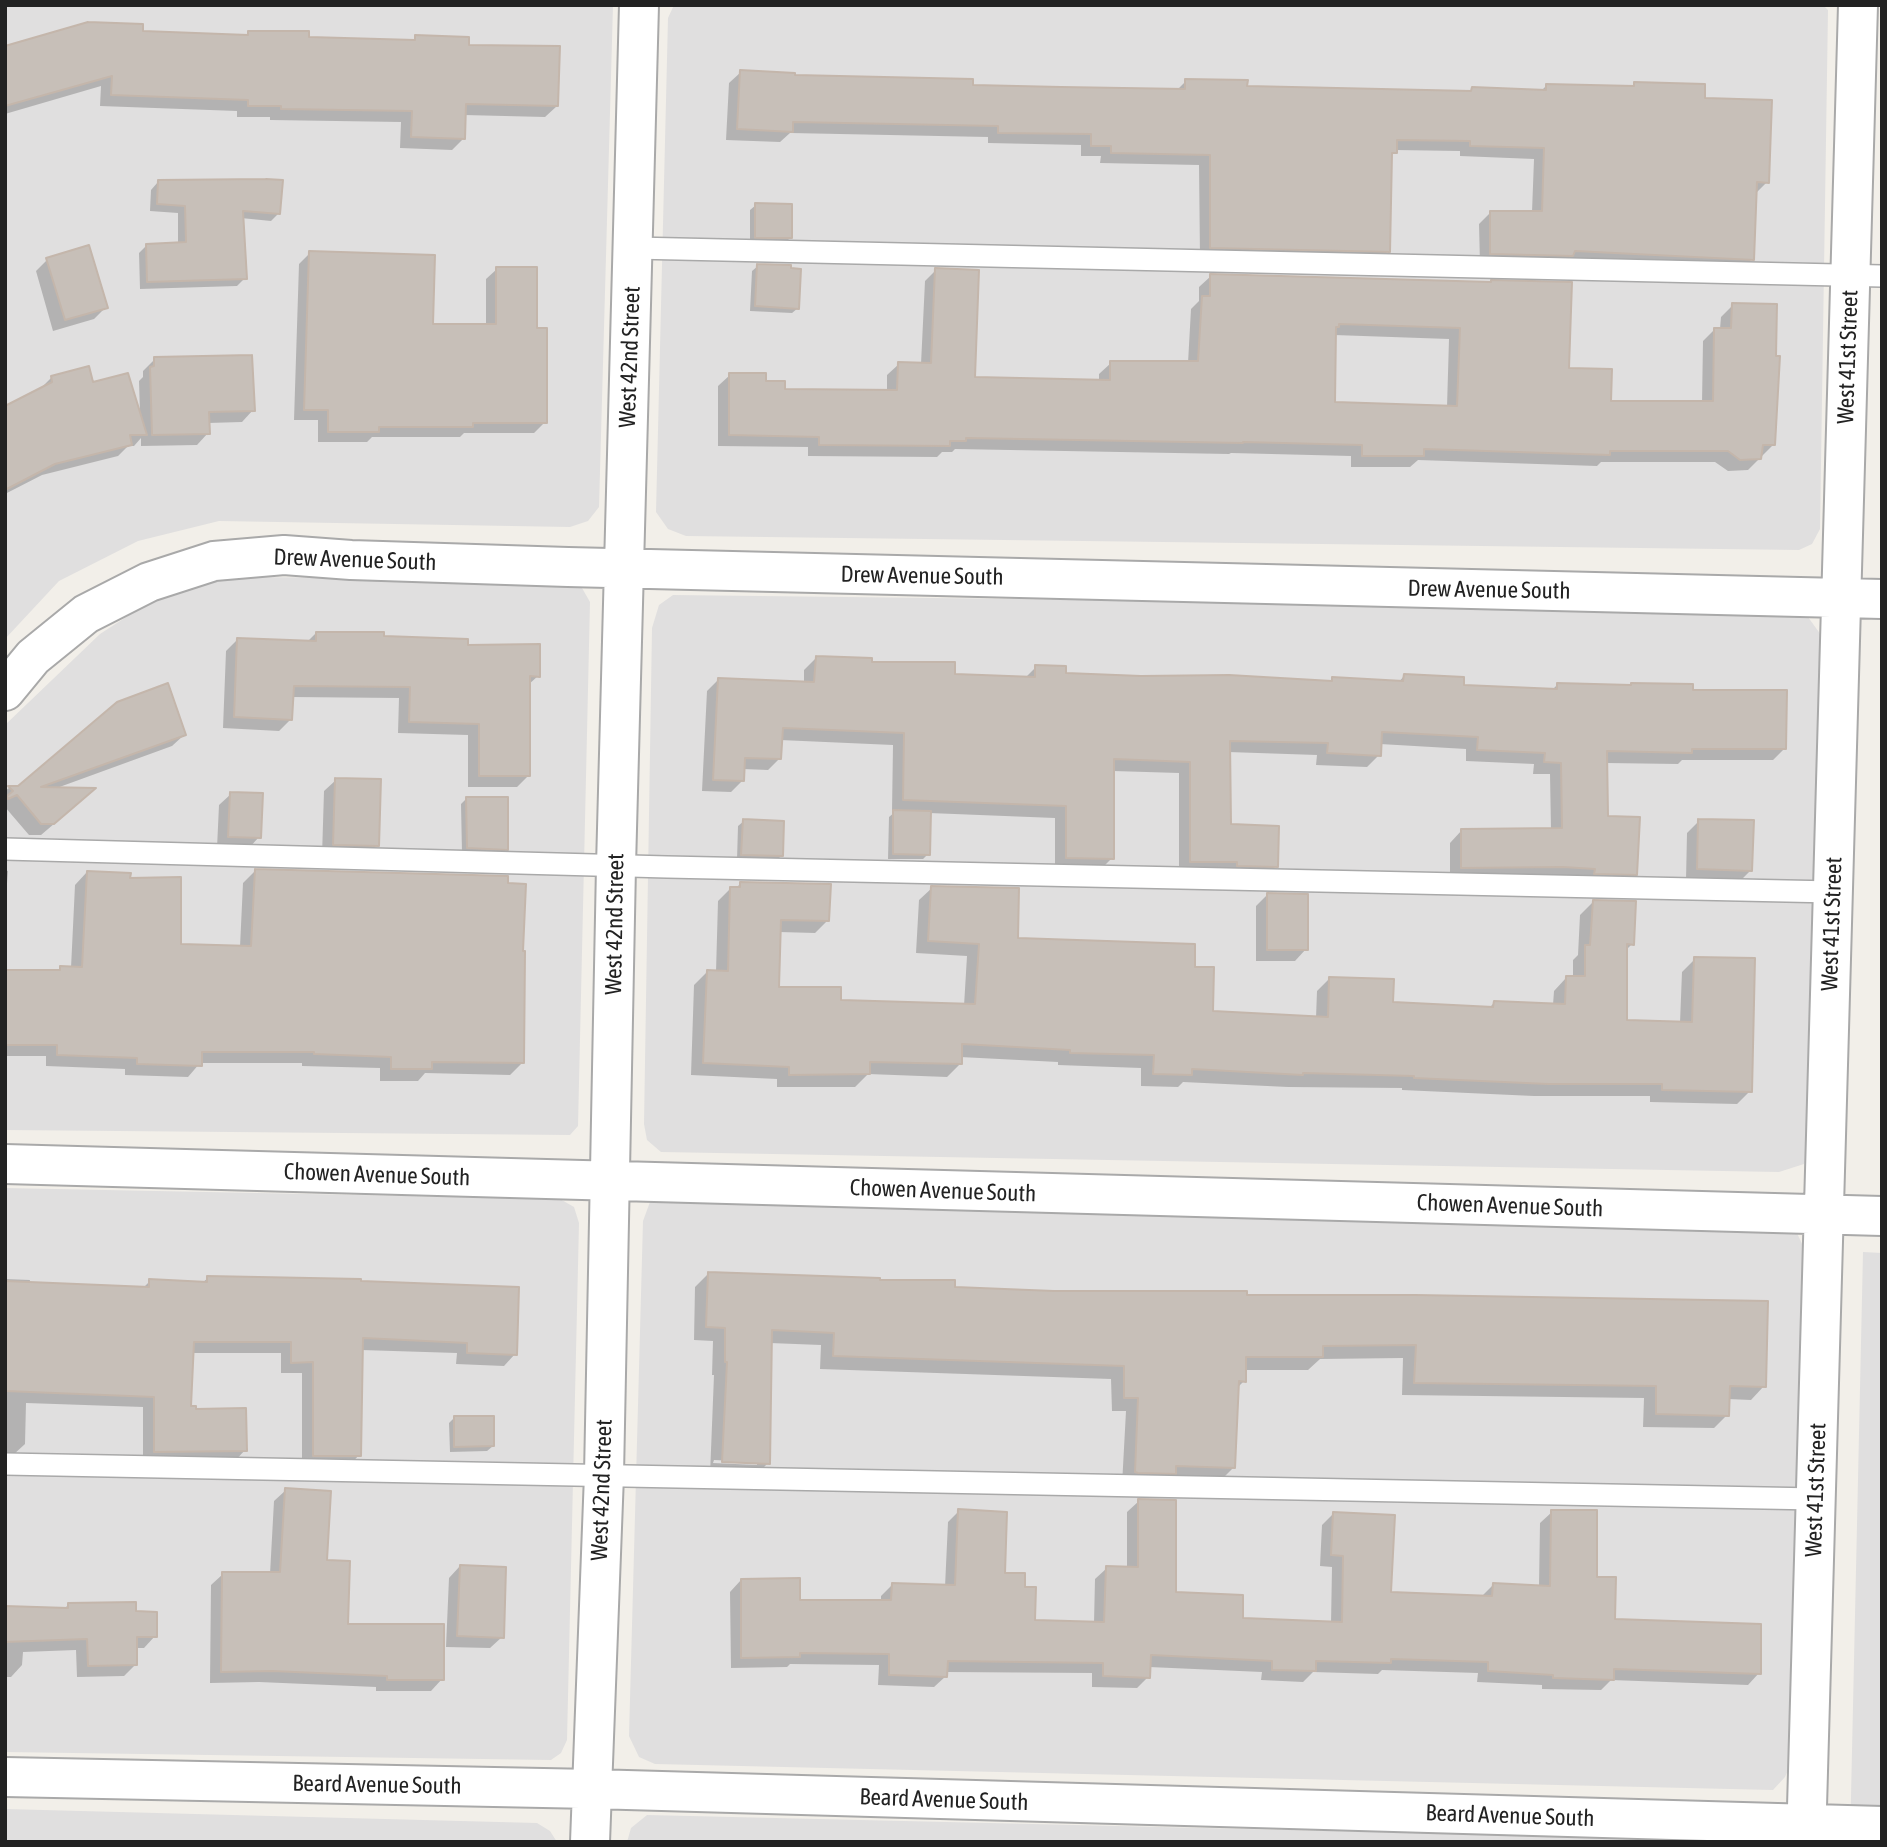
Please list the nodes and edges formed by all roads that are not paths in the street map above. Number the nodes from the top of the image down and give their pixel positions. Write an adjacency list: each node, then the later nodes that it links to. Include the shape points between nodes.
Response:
1 (639, 5): 3 (street, West 42nd Street)
2 (1858, 5): 4 (street, West 41st Street)
3 (634, 248): 4 (lane); 5 (street, West 42nd Street)
4 (1866, 276): 6 (street, West 41st Street)
5 (624, 568): 6 (street, Drew Avenue South); 8 (street, Drew Avenue South, via 284,555 214,561 149,582 86,614 33,657); 10 (street, West 42nd Street)
6 (1841, 599): 7 (street, Drew Avenue South); 11 (street, West 41st Street)
7 (1882, 599)
8 (5, 691)
9 (5, 849): 10 (lane)
10 (616, 866): 11 (lane); 13 (street, West 42nd Street)
11 (1833, 892): 14 (street, West 41st Street)
12 (5, 1164): 13 (street, Chowen Avenue South)
13 (610, 1182): 14 (street, Chowen Avenue South); 17 (street, West 42nd Street)
14 (1824, 1215): 15 (street, Chowen Avenue South); 18 (street, West 41st Street)
15 (1882, 1216)
16 (5, 1464): 17 (lane)
17 (604, 1475): 18 (lane); 20 (street, West 42nd Street)
18 (1816, 1499): 22 (street, West 41st Street)
19 (5, 1777): 20 (street, Beard Avenue South)
20 (592, 1789): 22 (street, Beard Avenue South); 23 (street, West 42nd Street)
21 (1882, 1826): 22 (street, Beard Avenue South)
22 (1807, 1833)
23 (590, 1842)

